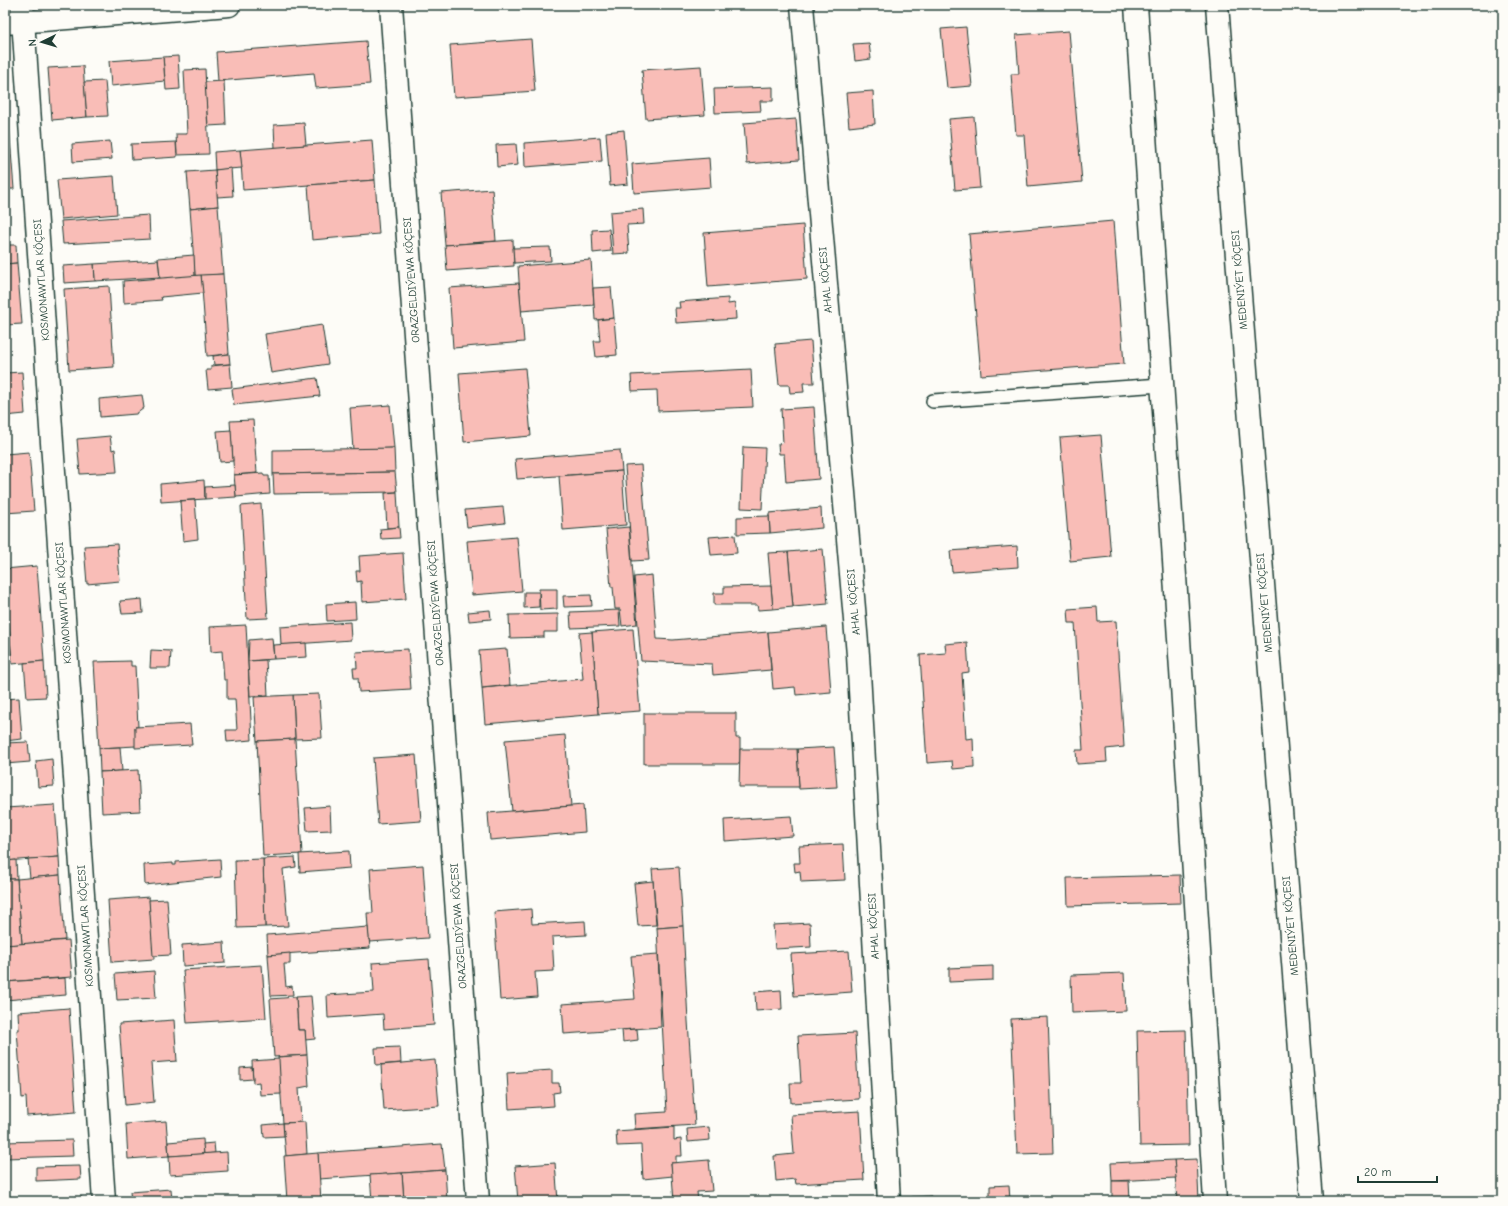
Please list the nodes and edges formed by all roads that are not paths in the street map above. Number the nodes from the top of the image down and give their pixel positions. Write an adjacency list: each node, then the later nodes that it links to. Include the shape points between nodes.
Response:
1 (229, 5): 6 (street)
2 (391, 5): 10 (street, ORAZGELDIÝEWA KÖÇESI)
3 (802, 5): 11 (street, AHAL KÖÇESI, via 858,655)
4 (1136, 5): 7 (street)
5 (1217, 5): 13 (street, MEDENIÝET KÖÇESI)
6 (17, 16): 9 (street, KOSMONAWTLAR KÖÇESI)
7 (1161, 385): 8 (lane); 12 (street)
8 (933, 401)
9 (104, 1201)
10 (478, 1201)
11 (889, 1201)
12 (1215, 1201)
13 (1312, 1201)

